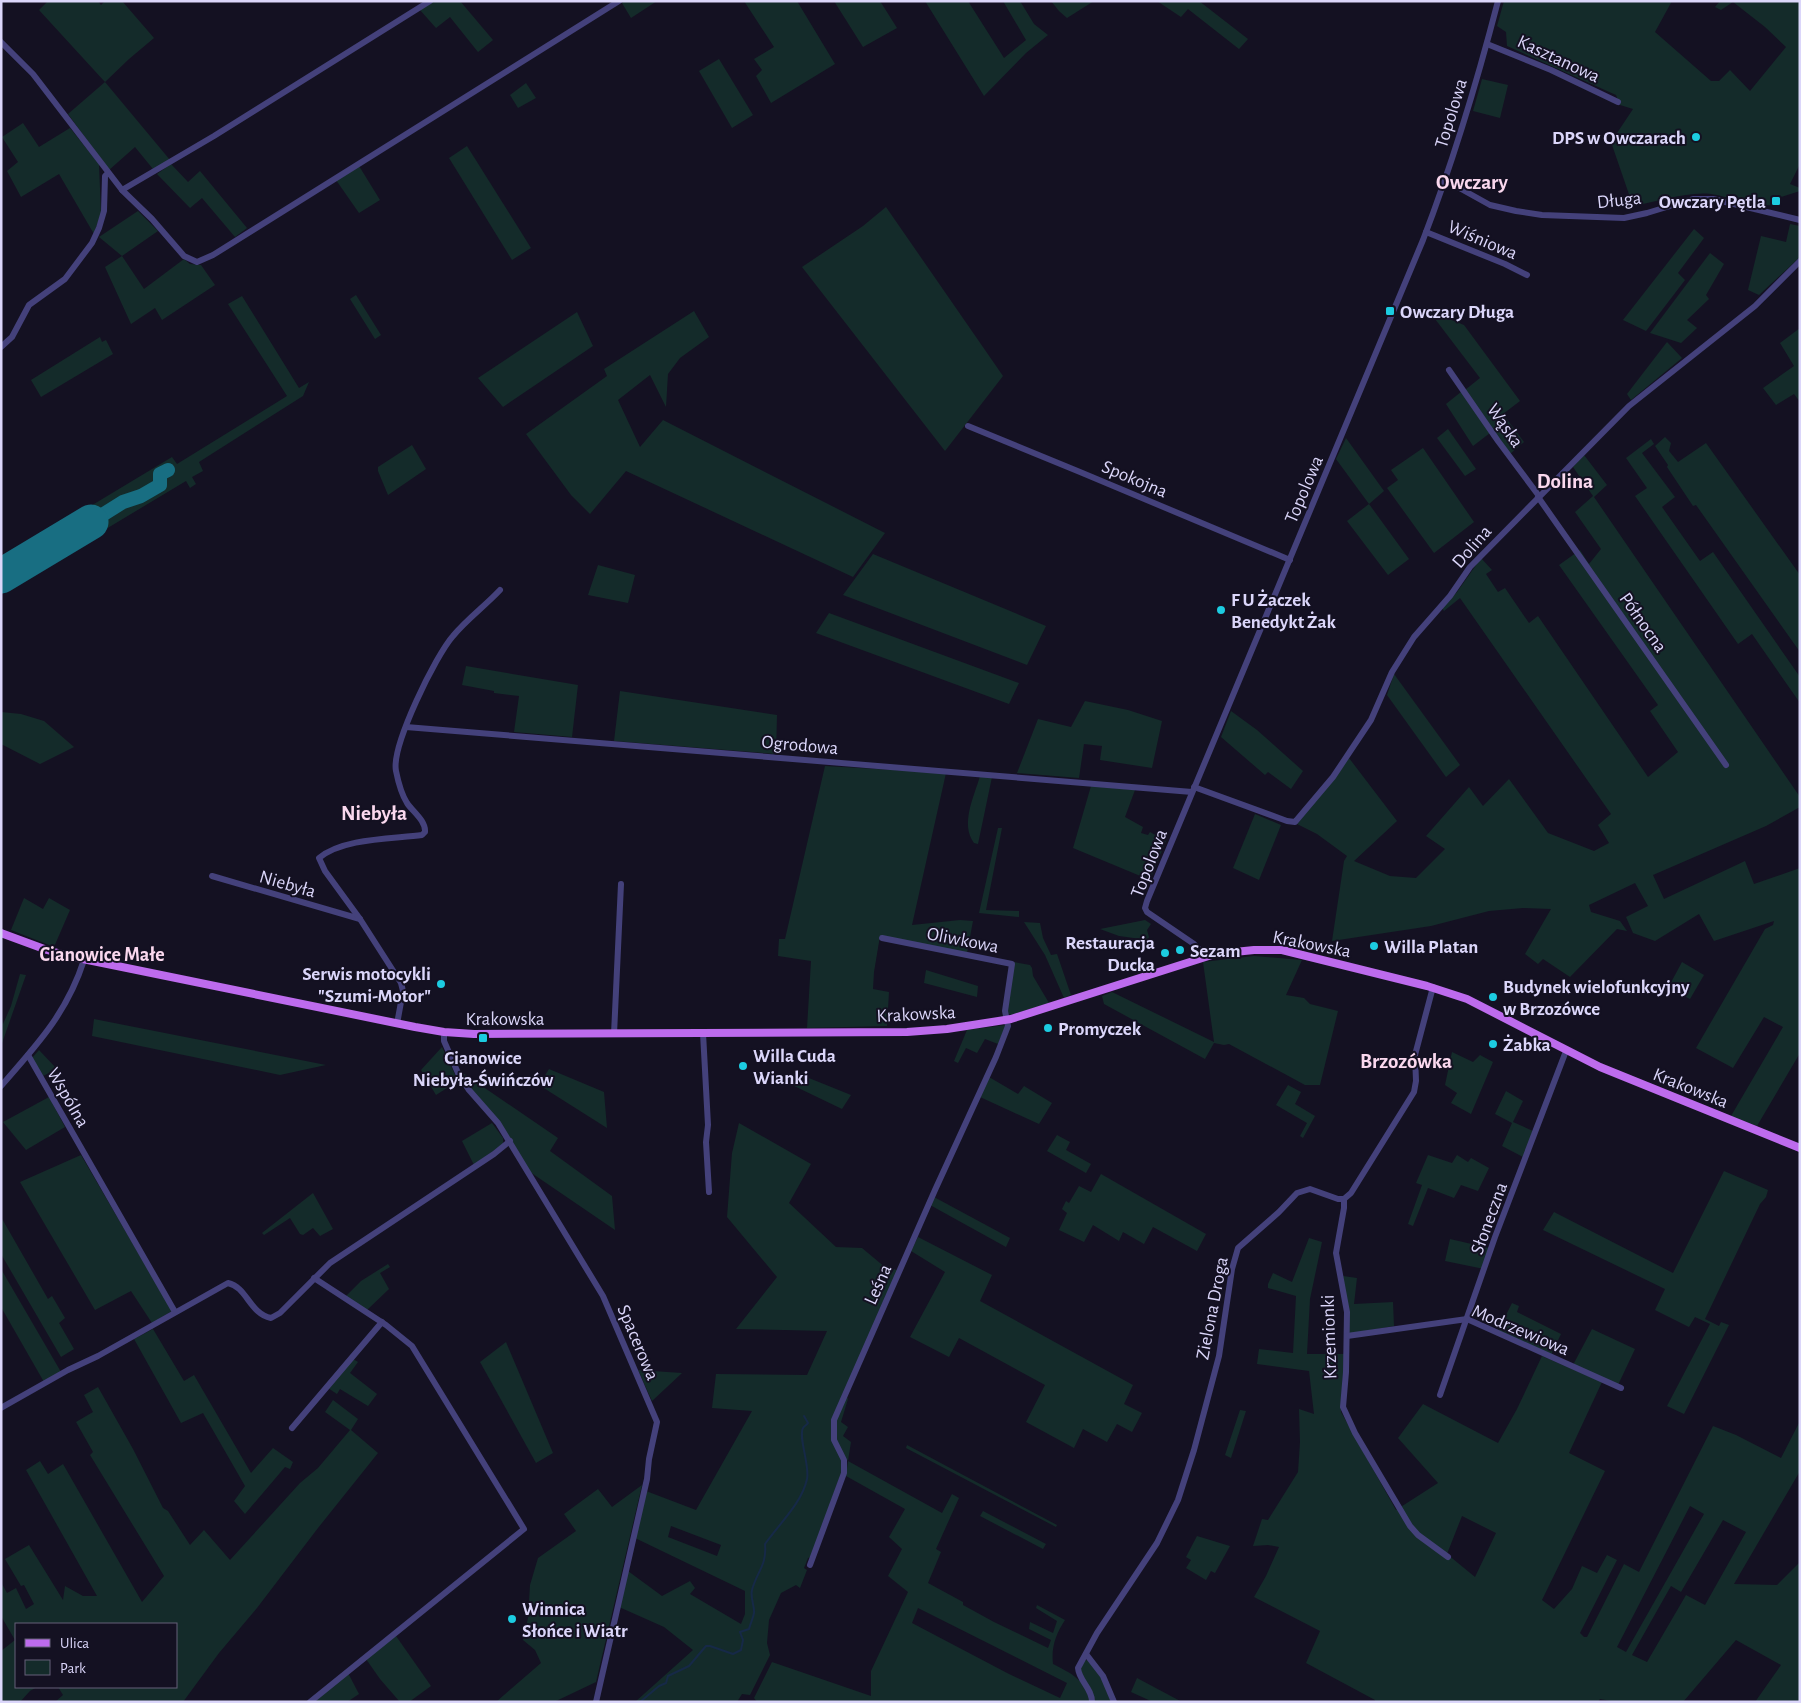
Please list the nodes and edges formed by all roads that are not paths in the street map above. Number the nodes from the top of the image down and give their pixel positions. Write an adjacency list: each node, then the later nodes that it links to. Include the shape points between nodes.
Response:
1 (430, 1): 9 (street)
2 (618, 1): 9 (street, via 220,251 197,262 184,256)
3 (1498, 1): 5 (street, Topolowa)
4 (1, 42): 7 (street, via 33,74)
5 (1487, 44): 6 (street, Kasztanowa); 8 (street, Topolowa)
6 (1618, 102)
7 (108, 172): 9 (street); 14 (street, via 105,176 104,211 92,243 64,279 29,305 12,337)
8 (1445, 180): 10 (street, Długa, via 1490,204 1542,215 1624,218 1693,199 1713,199); 11 (street, Topolowa)
9 (122, 190)
10 (1800, 220)
11 (1426, 232): 13 (street, Wiśniowa); 18 (street, Topolowa)
12 (1800, 261): 17 (street, Dolina, via 1755,306 1633,403)
13 (1527, 275)
14 (1, 347)
15 (1449, 370): 17 (street, Wąska)
16 (968, 426): 18 (street, Spokojna)
17 (1539, 497): 21 (street, Północna); 22 (street, Dolina, via 1470,567 1414,637 1392,672 1371,720 1333,777 1295,822)
18 (1290, 560): 22 (street, Topolowa)
19 (500, 590): 20 (street, via 452,637 431,672)
20 (406, 727): 22 (street, Ogrodowa); 25 (street, via 395,758 395,770 406,802 426,829 422,835 333,849 319,858)
21 (1726, 765)
22 (1193, 789): 28 (street, Topolowa, via 1145,908 1152,917 1194,944)
23 (212, 876): 25 (street, Niebyła)
24 (621, 884): 35 (street)
25 (357, 919): 32 (street, via 402,986)
26 (1, 933): 29 (main road)
27 (882, 938): 31 (street, Oliwkowa, via 1012,964)
28 (1206, 956): 30 (main road, Krakowska, via 1282,950); 31 (main road, Krakowska)
29 (84, 960): 32 (main road, Krakowska); 37 (street, via 61,1013)
30 (1433, 987): 36 (main road, Krakowska, via 1481,1006); 42 (street, via 1415,1055 1414,1092 1351,1194)
31 (1006, 1020): 34 (main road, Krakowska, via 918,1031); 53 (street, Leśna, via 1008,1026 996,1057 834,1420 834,1440 844,1460 844,1473)
32 (397, 1024): 33 (main road, Krakowska)
33 (444, 1032): 35 (main road, Krakowska); 39 (street, Spacerowa, via 444,1041 458,1073)
34 (703, 1033): 35 (main road, Krakowska); 41 (street)
35 (614, 1034)
36 (1566, 1051): 40 (main road, Krakowska, via 1627,1079); 45 (street, Słoneczna)
37 (28, 1055): 38 (street); 44 (street, Wspólna)
38 (1, 1086)
39 (510, 1141): 43 (street, via 330,1263); 56 (street, Spacerowa, via 604,1296 657,1422)
40 (1800, 1148)
41 (709, 1192)
42 (1344, 1199): 47 (street, Krzemionki, via 1336,1253 1347,1312); 54 (street, Zielona Droga, via 1310,1189 1297,1193 1238,1248 1219,1356 1178,1500 1157,1543)
43 (314, 1278): 44 (street, via 271,1318 254,1309 237,1286 228,1283); 46 (street)
44 (175, 1312): 50 (street)
45 (1467, 1319): 47 (street, Modrzewiowa); 48 (street, Modrzewiowa); 49 (street, Słoneczna)
46 (382, 1322): 51 (street); 55 (street, via 412,1346 524,1529)
47 (1347, 1336): 52 (street, Krzemionki, via 1343,1407 1410,1526)
48 (1621, 1388)
49 (1440, 1395)
50 (1, 1408)
51 (292, 1428)
52 (1448, 1557)
53 (810, 1565)
54 (1086, 1654): 57 (street, Zielona Droga, via 1078,1672 1090,1691); 58 (street, via 1103,1676)
55 (310, 1702)
56 (596, 1702)
57 (1092, 1702)
58 (1114, 1702)

